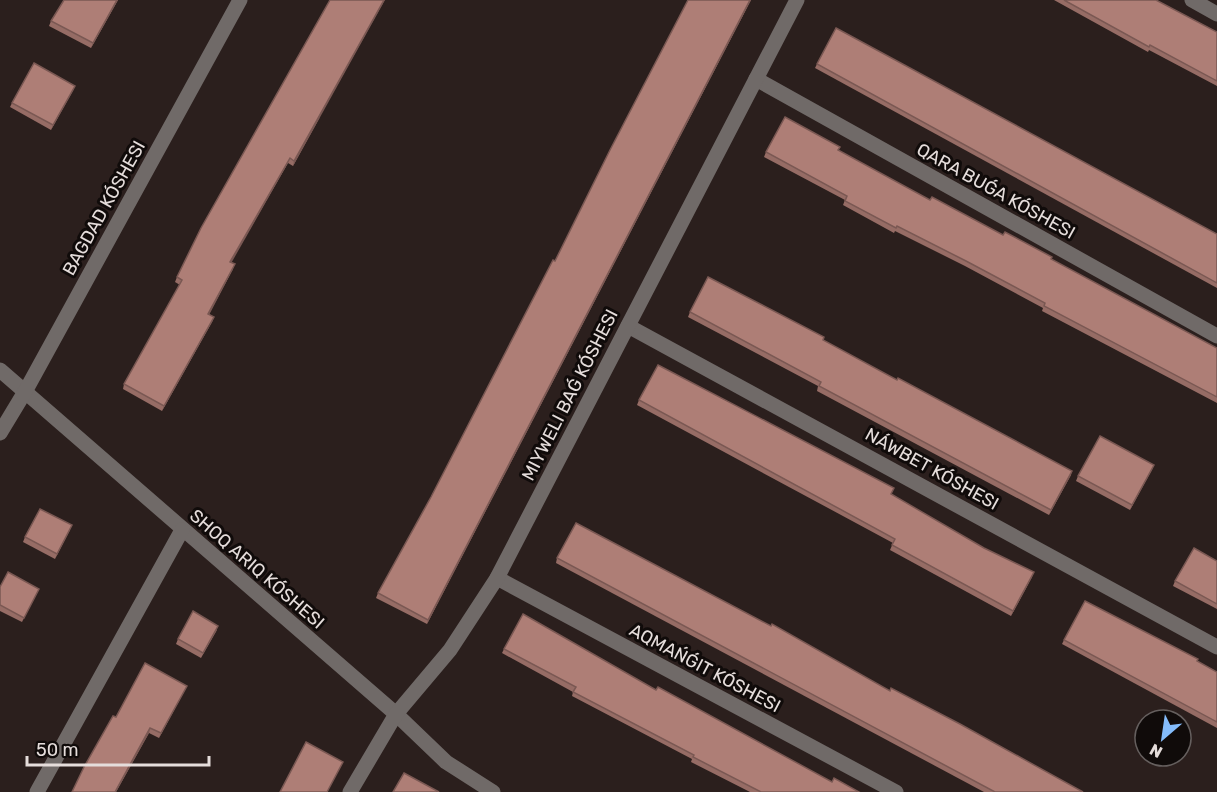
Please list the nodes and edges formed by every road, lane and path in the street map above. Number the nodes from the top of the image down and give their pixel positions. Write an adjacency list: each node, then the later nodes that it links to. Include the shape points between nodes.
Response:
1 (240, 0): 9 (street, BAGDAD KÓSHESI)
2 (797, 0): 5 (street, MIYWELI BAǴ KÓSHESI)
3 (1192, 0): 4 (street)
4 (1217, 14)
5 (756, 79): 6 (street, MIYWELI BAǴ KÓSHESI); 7 (street, QARA BUǴA KÓSHESI)
6 (628, 326): 12 (street, MIYWELI BAǴ KÓSHESI); 13 (street, NÁWBET KÓSHESI)
7 (1217, 336)
8 (0, 370): 9 (street)
9 (26, 390): 10 (street, BAGDAD KÓSHESI); 11 (street)
10 (0, 433)
11 (182, 530): 14 (street); 15 (street)
12 (497, 578): 14 (street, MIYWELI BAǴ KÓSHESI, via 450,650); 18 (street)
13 (1217, 647)
14 (396, 714): 16 (street, MIYWELI BAǴ KÓSHESI); 17 (street, via 446,762)
15 (38, 792)
16 (350, 792)
17 (493, 792)
18 (896, 792)

